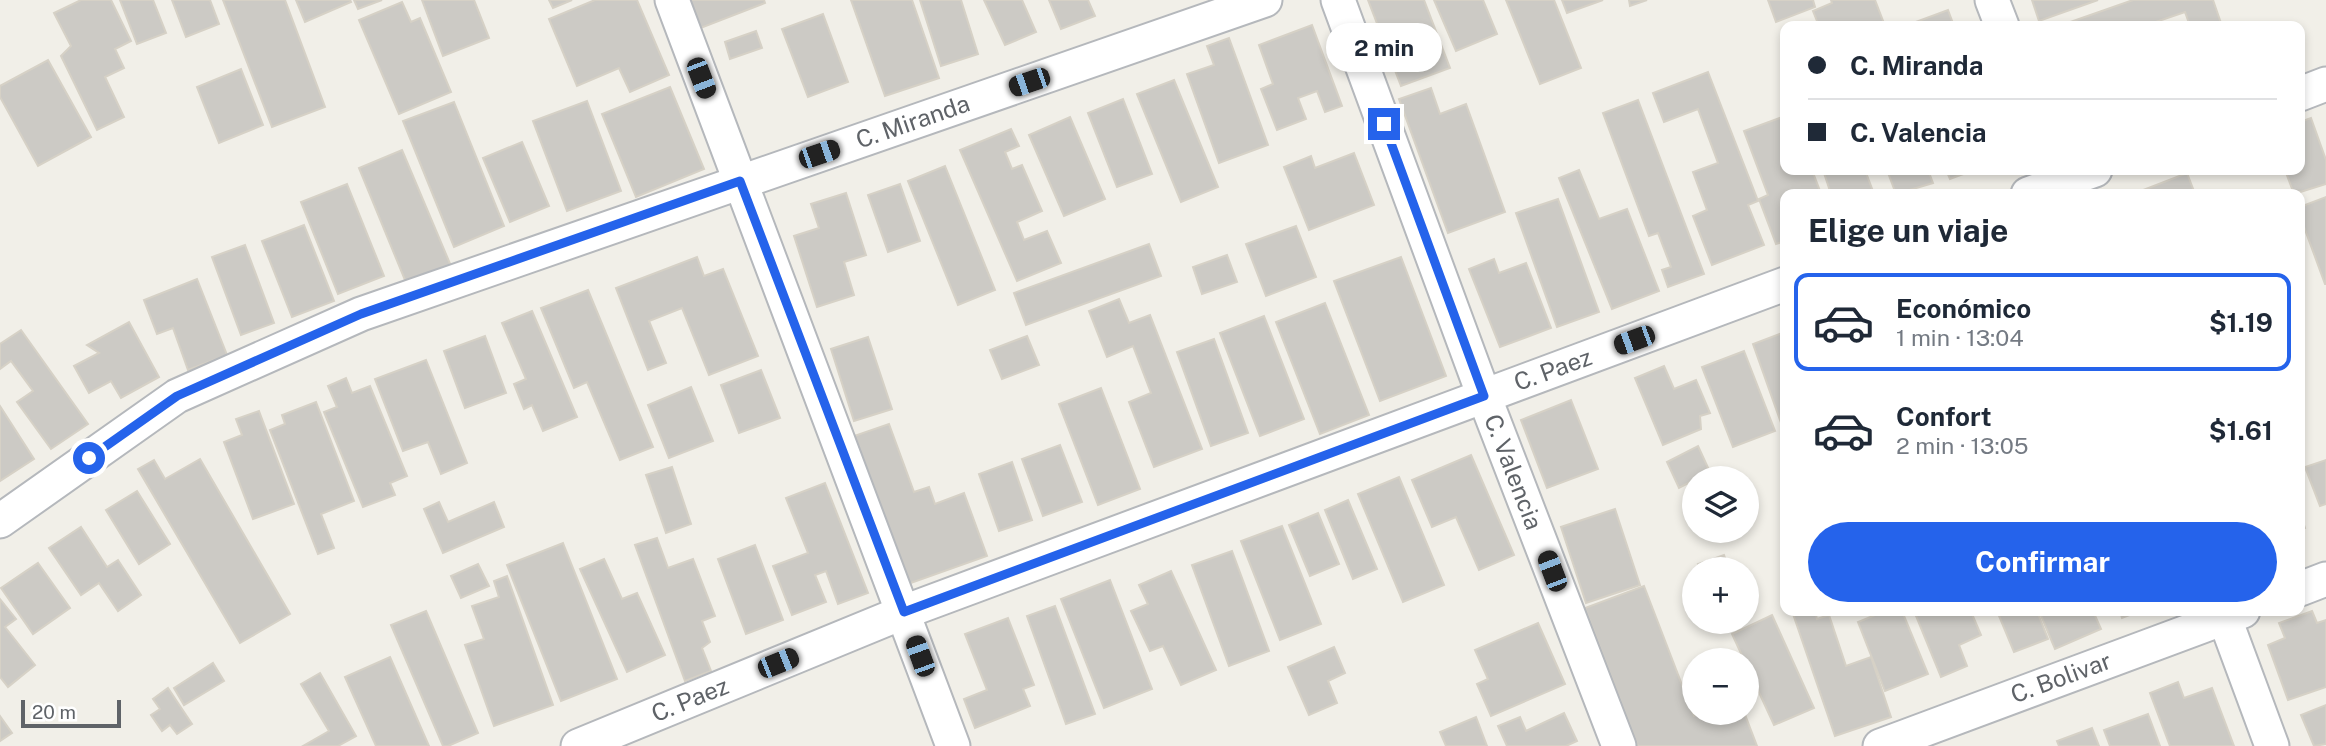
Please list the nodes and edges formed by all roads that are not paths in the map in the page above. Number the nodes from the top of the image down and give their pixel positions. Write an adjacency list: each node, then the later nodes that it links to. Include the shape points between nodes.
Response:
1 (672, 0): 9 (street)
2 (1265, 0): 9 (street, C. Miranda)
3 (1338, 0): 13 (street, C. Valencia)
4 (1992, 0): 5 (street)
5 (2000, 21)
6 (2326, 84): 7 (street)
7 (2305, 92)
8 (2081, 175): 10 (street)
9 (740, 181): 14 (street, C. Miranda, via 361,314 177,396); 17 (street)
10 (2061, 182): 11 (street)
11 (2042, 189)
12 (1780, 287): 13 (street, C. Paez)
13 (1484, 396): 17 (street, C. Paez); 22 (street, C. Valencia)
14 (0, 521)
15 (2326, 579): 16 (street)
16 (2305, 587)
17 (904, 612): 20 (street, C. Paez); 21 (street)
18 (2222, 616): 23 (street, C. Bolivar)
19 (2231, 616): 24 (street)
20 (578, 746)
21 (953, 746)
22 (1619, 746)
23 (1880, 746)
24 (2272, 746)

